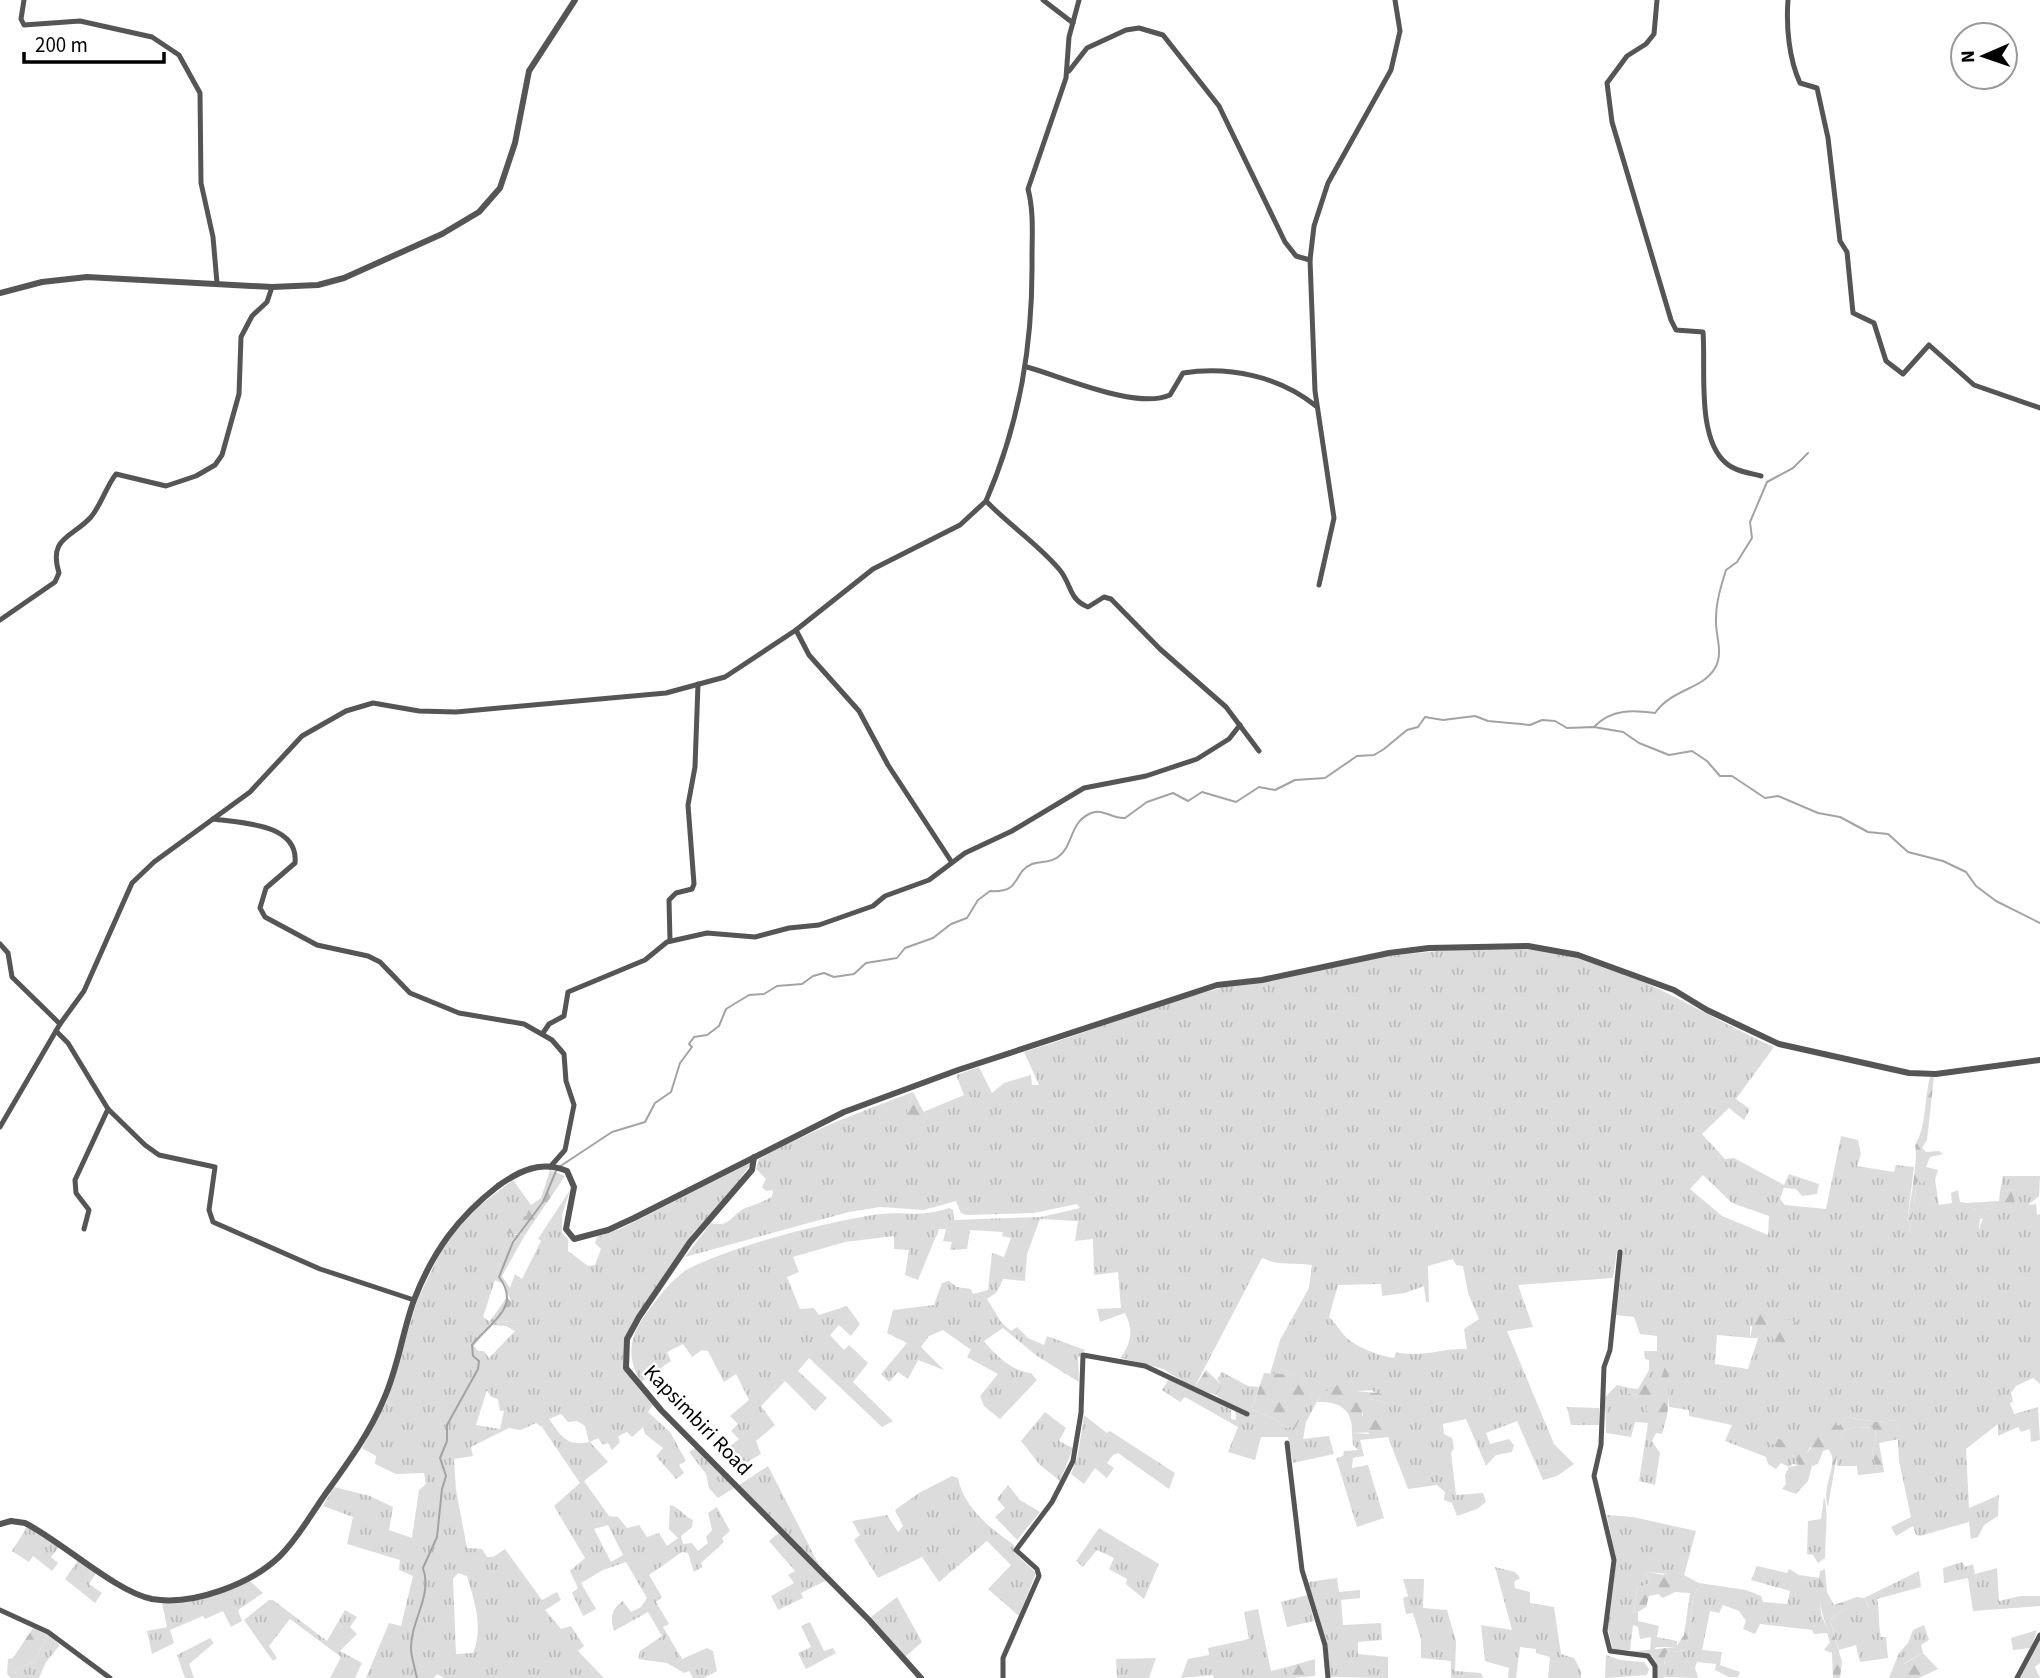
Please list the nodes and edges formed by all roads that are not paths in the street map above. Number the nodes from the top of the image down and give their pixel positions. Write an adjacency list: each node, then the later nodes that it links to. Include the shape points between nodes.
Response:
1 (24, 0): 11 (street, via 24,25 80,21 152,37 179,55 200,93 201,193 213,237)
2 (575, 0): 12 (street, via 529,71 508,167 488,204 442,234 344,278 318,285)
3 (1043, 0): 8 (street)
4 (1079, 0): 8 (street)
5 (1395, 0): 10 (street, via 1401,31 1391,70 1319,203)
6 (1657, 0): 17 (street, via 1654,34 1627,56 1606,83 1612,122 1671,320 1676,330 1703,332 1706,405 1716,449 1727,465)
7 (1788, 0): 16 (street, via 1787,26 1797,75 1800,83 1817,88 1823,114 1853,313 1874,323 1886,361 1903,374 1929,345 1974,385)
8 (1073, 23): 9 (street)
9 (1068, 73): 10 (street, via 1087,48 1126,30 1139,28 1163,35 1209,89 1285,242 1296,256); 14 (street, via 1028,189 1033,207 1033,291)
10 (1310, 260): 15 (street)
11 (217, 283): 12 (street); 13 (street, via 77,277)
12 (272, 287): 20 (street, via 242,337 239,394 215,465 166,486 115,474 90,517 60,543 55,558 59,577)
13 (0, 293)
14 (1027, 367): 15 (street, via 1145,400 1170,395 1183,373 1237,372 1279,384); 18 (street, via 1008,446)
15 (1316, 406): 19 (street, via 1334,518)
16 (2040, 408)
17 (1761, 477)
18 (986, 501): 21 (street, via 960,526 865,574); 23 (street, via 1068,579 1075,600 1088,607 1104,597 1111,599)
19 (1319, 585)
20 (0, 620)
21 (796, 630): 22 (street, via 725,677); 26 (street, via 809,655 859,711 888,765)
22 (698, 684): 25 (street, via 666,693 456,712 419,711 384,703 361,706 302,736 250,792); 27 (street, via 695,767 688,805 694,884 669,900)
23 (1240, 725): 24 (street); 26 (street, via 1229,739 1197,759 1146,776 1084,788)
24 (1259, 751)
25 (213, 819): 29 (street, via 132,883 84,991); 31 (street, via 267,828 292,847 295,863 263,893 260,908 265,917 317,945 380,962 410,993 448,1009 513,1021)
26 (951, 861): 27 (street, via 929,880 819,925 755,937 707,933)
27 (670, 941): 31 (street, via 645,960 568,992 566,1012)
28 (0, 944): 29 (street, via 8,953 12,977)
29 (60, 1024): 30 (street)
30 (56, 1031): 33 (street); 34 (street)
31 (543, 1033): 36 (street, via 564,1054 573,1105 565,1150)
32 (2040, 1060): 35 (street, via 1936,1074 1909,1073 1771,1042 1674,990 1578,955 1528,946 1429,948 1217,985 911,1087 816,1124)
33 (108, 1109): 37 (street, via 75,1180 76,1193 89,1210); 39 (street, via 159,1155 215,1167 209,1210 213,1222 320,1269)
34 (0, 1128)
35 (754, 1157): 36 (street, via 634,1219 579,1239 571,1238 566,1229 574,1187 567,1171); 46 (street, Kapsimbiri Road, via 752,1170 690,1242 633,1327 626,1345 626,1368 661,1410)
36 (555, 1168): 39 (street, via 519,1172 462,1216)
37 (85, 1229)
38 (1619, 1252): 49 (street, via 1610,1350 1604,1367 1601,1445 1594,1476 1614,1560 1605,1631 1610,1651 1648,1656 1655,1666)
39 (414, 1300): 42 (street, via 384,1398 366,1437 290,1545 252,1575 202,1595 153,1599 124,1586 25,1522)
40 (1247, 1414): 47 (street, via 1145,1366 1083,1355 1073,1461 1052,1502 1016,1550 1039,1576 1003,1658)
41 (1287, 1443): 48 (street, via 1302,1570 1325,1645)
42 (0, 1524)
43 (0, 1611): 45 (street, via 48,1632)
44 (2040, 1635): 50 (street)
45 (110, 1678)
46 (921, 1678)
47 (1003, 1678)
48 (1328, 1678)
49 (1655, 1678)
50 (2017, 1678)

